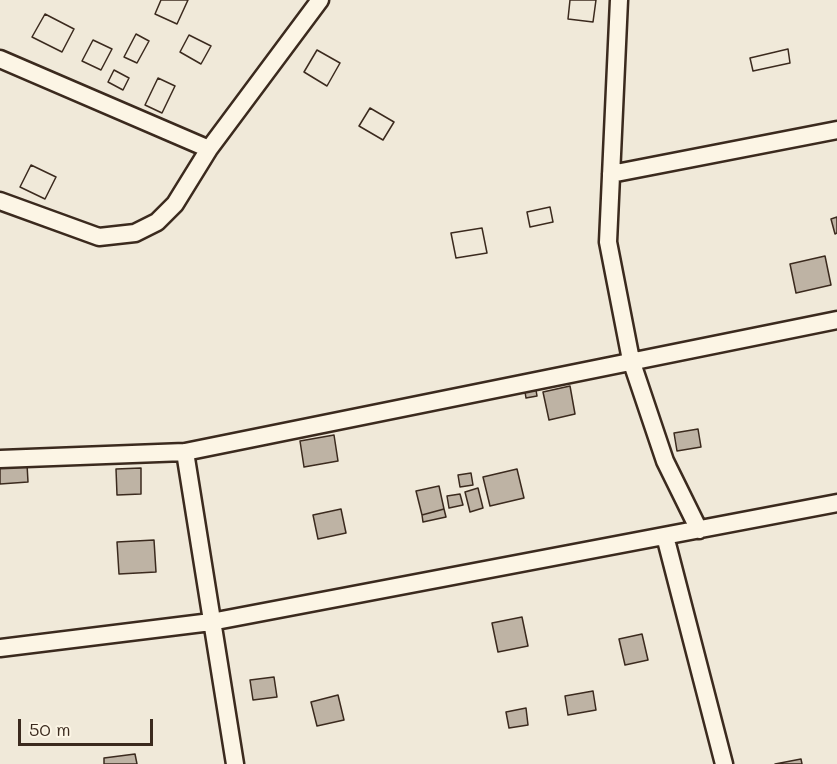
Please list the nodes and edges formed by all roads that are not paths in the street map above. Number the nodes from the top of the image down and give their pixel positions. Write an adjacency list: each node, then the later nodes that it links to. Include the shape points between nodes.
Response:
1 (619, 0): 6 (street)
2 (316, 1): 5 (street)
3 (0, 59): 5 (street)
4 (837, 130): 6 (street)
5 (209, 149): 7 (street, via 167,213 146,228 123,236 87,235)
6 (611, 174): 9 (street, via 608,242)
7 (0, 201)
8 (837, 320): 9 (street)
9 (631, 360): 10 (street); 13 (street, via 665,461)
10 (184, 452): 11 (street); 15 (street)
11 (0, 459)
12 (837, 503): 13 (street)
13 (699, 530): 14 (street)
14 (665, 536): 15 (street); 18 (street)
15 (211, 622): 16 (street); 17 (street)
16 (0, 648)
17 (235, 764)
18 (724, 764)

